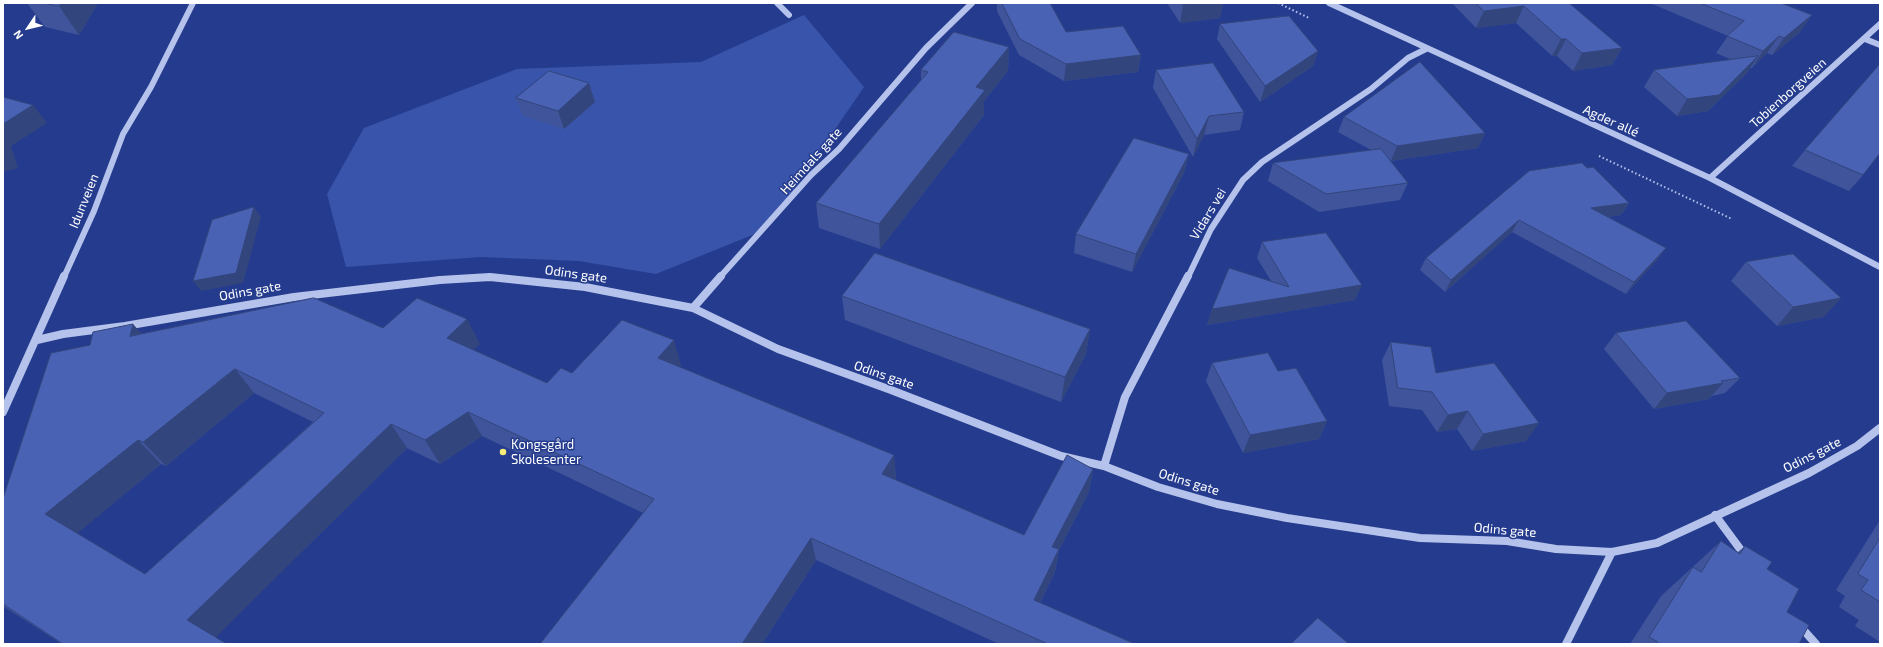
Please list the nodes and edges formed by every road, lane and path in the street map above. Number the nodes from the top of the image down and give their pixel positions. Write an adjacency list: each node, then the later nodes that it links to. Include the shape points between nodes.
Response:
1 (193, 3): 13 (street, Idunveien, via 124,134)
2 (777, 3): 5 (street)
3 (972, 3): 12 (street, Heimdals gate, via 888,90 839,149 811,175)
4 (1329, 3): 9 (street, Agder allé)
5 (789, 15)
6 (1880, 24): 7 (street, Tobienborgveien)
7 (1865, 39): 8 (street); 10 (street, Tobienborgveien)
8 (1880, 45)
9 (1426, 49): 10 (street, Agder allé); 16 (street, Vidars vei, via 1408,58 1371,89 1262,162 1243,180 1211,229 1181,292 1125,397)
10 (1710, 178): 11 (street, Agder allé)
11 (1880, 267)
12 (693, 308): 13 (street, Odins gate, via 586,287 490,277 344,290); 16 (street, Odins gate, via 778,349 832,370 891,390 1061,456)
13 (37, 340): 14 (street, Idunveien)
14 (3, 412)
15 (1878, 432): 17 (street, Odins gate, via 1809,473)
16 (1104, 466): 18 (street, Odins gate, via 1158,487 1217,504 1287,518 1420,538 1507,541 1556,549)
17 (1715, 515): 18 (street, Odins gate, via 1657,543); 19 (street)
18 (1612, 552): 21 (street)
19 (1752, 564)
20 (1793, 618): 22 (street)
21 (1566, 644)
22 (1816, 644)

